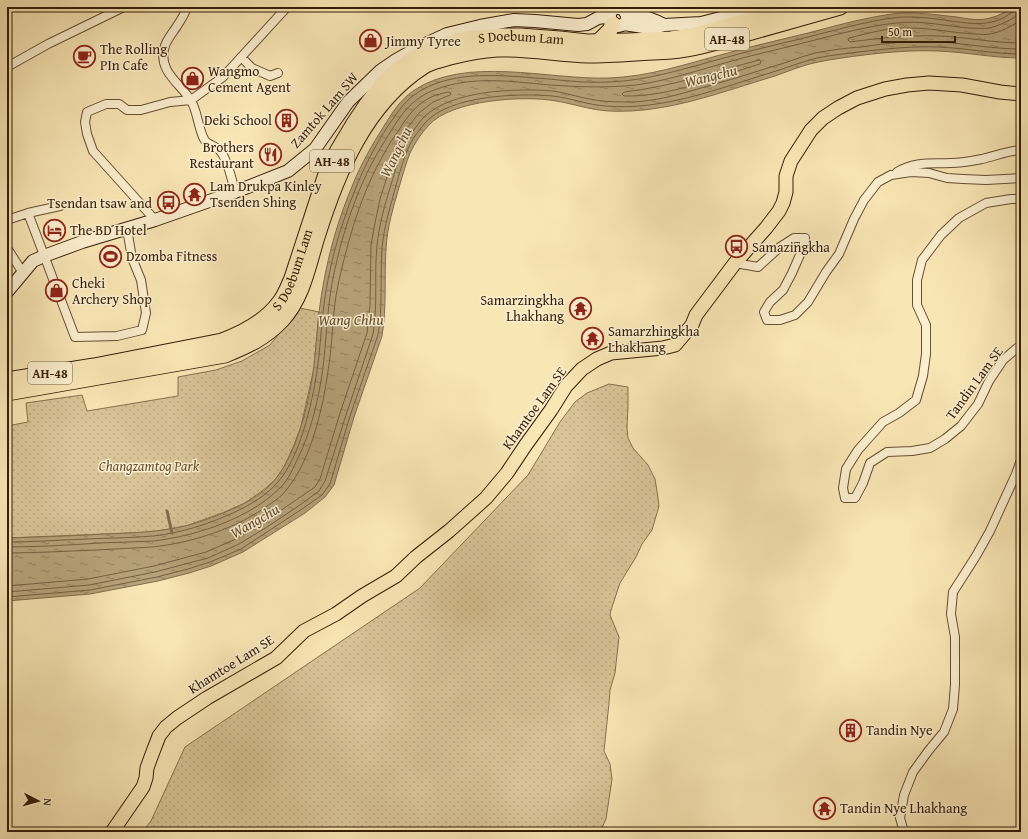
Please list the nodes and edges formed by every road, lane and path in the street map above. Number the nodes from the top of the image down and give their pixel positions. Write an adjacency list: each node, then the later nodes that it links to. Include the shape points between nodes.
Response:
1 (124, 7): 12 (street)
2 (187, 7): 15 (street, via 166,42 163,59 167,72)
3 (287, 7): 11 (street)
4 (764, 7): 7 (street, via 701,23 650,28)
5 (798, 7): 8 (highway, AH-48, via 692,36)
6 (840, 7): 10 (highway, S Doebum Lam / AH-48, via 720,41 672,51 588,55)
7 (617, 16): 8 (highway); 9 (highway, via 610,30); 19 (street, Zamtok Lam SW, via 598,18 588,24 578,25 514,20 447,34 396,60 375,76 348,102 315,149 288,171)
8 (628, 41): 9 (highway, S Doebum Lam / AH-48)
9 (598, 42): 10 (highway, S Doebum Lam / AH-48)
10 (544, 45): 32 (highway, S Doebum Lam / AH-48, via 499,36 459,40 427,51 397,70 384,82 353,125 326,174 285,294 272,311 248,329 222,341); 33 (highway, S Doebum Lam / AH-48, via 475,52 444,59 426,65 392,92 362,132 348,156 325,210 303,284 290,310 254,343 225,355)
11 (241, 57): 13 (street, via 252,68 270,76); 15 (street, via 223,78)
12 (7, 67)
13 (278, 73)
14 (1021, 94): 28 (main road, Khamtoe Lam SE, via 929,83 885,89 838,108 822,118 811,130 791,161 786,176 783,203 766,228)
15 (191, 100): 19 (street, via 205,140 220,151 229,169); 24 (street, via 170,102 142,110 127,110 119,104 106,104 87,112 85,122 93,151)
16 (1021, 150): 17 (street, via 982,159 906,166)
17 (891, 175): 18 (street, via 929,172 947,178); 28 (street, via 878,182 864,200 839,254 808,302 795,315 780,320 767,320 764,312 783,290 803,248 804,238 794,238 758,267)
18 (1021, 178)
19 (235, 192): 24 (street, Zamtok Lam SW)
20 (1021, 199): 31 (street, Tandin Lam SE, via 986,203 959,218 941,235 922,260 917,280 917,304 926,325 926,354 916,400 883,422 858,450 846,469 843,488 845,498 855,498 870,463 888,452 930,448 961,426 978,404 988,381 1003,360)
21 (60, 206): 22 (street)
22 (28, 213): 23 (street); 27 (street)
23 (7, 220)
24 (155, 220): 25 (street, Zamtok Lam SW)
25 (127, 229): 27 (street, Zamtok Lam SW); 27 (street, via 132,258 141,280 146,313 142,330 117,336 75,337)
26 (7, 248): 29 (street)
27 (44, 256): 29 (street, Zamtok Lam SW, via 33,261)
28 (735, 263): 35 (main road, Khamtoe Lam SE, via 675,345 611,353 582,369 566,386 507,473 486,498 396,576 304,631 276,658 207,698 166,727 155,744 143,786)
29 (23, 273): 30 (street, Zamtok Lam SW)
30 (7, 292)
31 (1021, 347)
32 (7, 380)
33 (7, 393)
34 (1021, 460): 36 (street, via 990,531 953,592 953,709 944,732 913,772 904,795 900,818)
35 (112, 832)
36 (904, 832)

